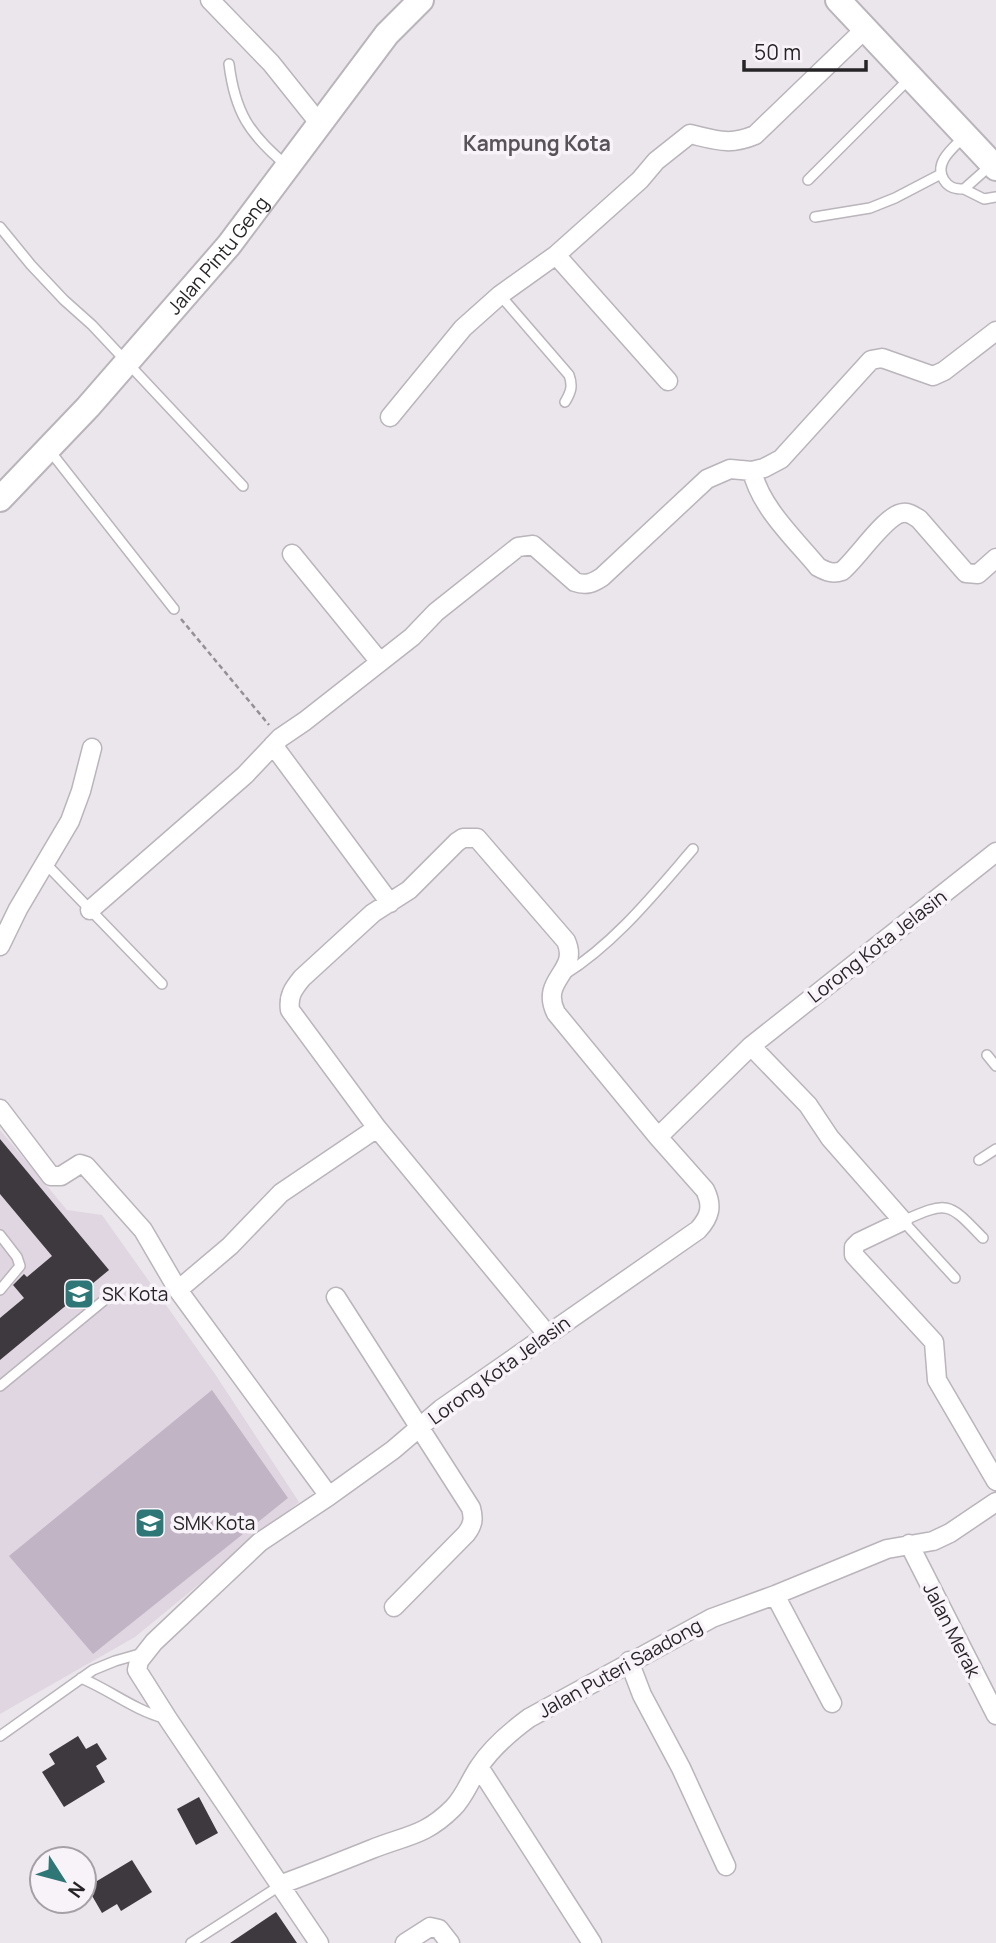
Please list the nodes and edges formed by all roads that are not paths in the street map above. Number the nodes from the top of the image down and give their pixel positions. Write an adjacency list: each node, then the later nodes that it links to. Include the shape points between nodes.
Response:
1 (210, 0): 7 (street, via 271,63)
2 (421, 0): 7 (main road, Jalan Pintu Geng, via 387,34)
3 (838, 0): 4 (main road)
4 (865, 29): 6 (main road); 17 (street, via 755,135 726,143 690,134)
5 (229, 64): 9 (lane, via 233,93 246,122 264,146)
6 (911, 78): 8 (main road); 12 (lane)
7 (319, 124): 9 (main road, Jalan Pintu Geng)
8 (965, 135): 10 (main road); 11 (lane, via 941,163)
9 (288, 166): 20 (main road, Jalan Pintu Geng, via 229,245)
10 (994, 166): 13 (lane)
11 (941, 174): 13 (lane, via 946,184); 15 (lane, via 870,208)
12 (808, 180)
13 (964, 189): 14 (lane, via 984,199)
14 (996, 197)
15 (815, 217)
16 (0, 227): 20 (lane, via 39,274)
17 (556, 255): 18 (street); 21 (street)
18 (500, 295): 22 (lane, via 569,375 572,384); 23 (street, via 463,328)
19 (996, 331): 25 (street, via 933,376 882,358 871,360 788,453)
20 (127, 362): 24 (main road, Jalan Pintu Geng); 28 (lane)
21 (667, 381)
22 (565, 402)
23 (390, 417)
24 (48, 448): 26 (main road, Jalan Pintu Geng); 32 (lane)
25 (751, 471): 31 (street, via 756,489 818,567 827,572 842,571 902,513 919,519 967,573 978,574); 33 (street, via 730,469 707,479 593,583 575,582 540,548 518,547)
26 (23, 472): 27 (main road); 29 (main road, Jalan Pintu Geng)
27 (0, 485)
28 (243, 486)
29 (0, 499)
30 (292, 554): 33 (street)
31 (996, 558)
32 (174, 609)
33 (380, 662): 34 (street)
34 (276, 741): 39 (street); 40 (street, via 244,775)
35 (92, 748): 38 (street, via 70,821)
36 (693, 849): 42 (lane, via 643,907 586,961)
37 (994, 859): 44 (street, Lorong Kota Jelasin)
38 (46, 864): 40 (lane); 41 (street)
39 (390, 903): 42 (street, via 457,842 477,838 566,941 569,961); 48 (street, via 302,978 289,1000 290,1010)
40 (90, 910): 43 (lane)
41 (0, 946)
42 (558, 978): 49 (street, via 551,995 556,1013)
43 (162, 984)
44 (751, 1046): 49 (street, Lorong Kota Jelasin); 52 (street, via 808,1105 830,1138)
45 (987, 1055): 46 (lane)
46 (996, 1066)
47 (0, 1110): 57 (street, via 51,1176 61,1176 80,1164 90,1168 143,1230)
48 (377, 1128): 57 (street, via 281,1194); 60 (street)
49 (658, 1137): 60 (street, Lorong Kota Jelasin, via 705,1190 710,1211 705,1222)
50 (996, 1149): 51 (lane)
51 (979, 1160)
52 (903, 1221): 54 (lane, via 942,1206 953,1209); 55 (lane); 63 (street, via 859,1242 854,1255 934,1342 937,1380)
53 (0, 1236): 56 (lane, via 20,1266)
54 (983, 1238)
55 (955, 1278)
56 (0, 1290)
57 (178, 1290): 64 (street)
58 (114, 1293): 61 (lane)
59 (336, 1297): 62 (street)
60 (547, 1334): 62 (street, Lorong Kota Jelasin)
61 (0, 1386)
62 (420, 1427): 64 (street, Lorong Kota Jelasin); 68 (street, via 474,1518 466,1534)
63 (996, 1481)
64 (329, 1496): 69 (street, Lorong Kota Jelasin, via 260,1542)
65 (996, 1502): 66 (street, Jalan Puteri Saadong, via 950,1533)
66 (909, 1544): 67 (street, Jalan Puteri Saadong); 73 (street, Jalan Merak)
67 (775, 1595): 70 (street, Jalan Puteri Saadong, via 712,1618); 72 (street)
68 (394, 1607)
69 (145, 1653): 71 (lane); 74 (street, via 138,1670)
70 (629, 1661): 76 (street, Jalan Puteri Saadong, via 529,1718); 77 (street)
71 (81, 1678): 74 (lane, via 137,1709); 75 (lane)
72 (832, 1703)
73 (996, 1715)
74 (168, 1719): 78 (street)
75 (0, 1736)
76 (478, 1767): 78 (street, Jalan Puteri Saadong, via 455,1806 419,1834); 83 (street)
77 (726, 1866)
78 (282, 1884): 79 (lane); 80 (street)
79 (191, 1943)
80 (319, 1943)
81 (405, 1943): 82 (street, via 430,1927 439,1929)
82 (450, 1943)
83 (592, 1943)

